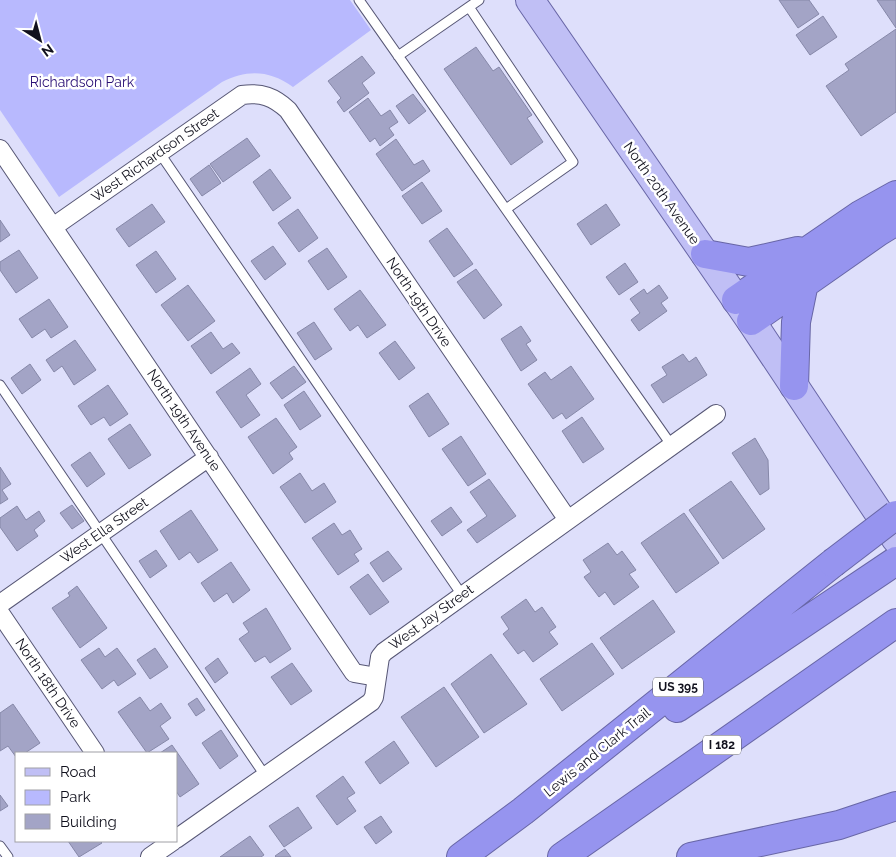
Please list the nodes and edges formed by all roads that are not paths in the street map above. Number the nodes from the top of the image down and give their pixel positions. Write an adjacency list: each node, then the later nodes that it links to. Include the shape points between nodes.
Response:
1 (359, 0): 5 (lane)
2 (479, 0): 4 (lane)
3 (530, 0): 14 (main road, North 20th Avenue)
4 (469, 7): 5 (lane); 10 (lane, via 573,162)
5 (398, 56): 10 (lane)
6 (262, 94): 8 (street, West Richardson Street, via 237,98); 23 (street, North 19th Drive, via 279,101 288,110)
7 (0, 149): 12 (street, North 19th Avenue)
8 (159, 152): 12 (street, West Richardson Street); 27 (lane)
9 (896, 196): 13 (highway, via 860,215)
10 (506, 209): 20 (lane)
11 (896, 221): 15 (highway)
12 (53, 227): 21 (street, North 19th Avenue)
13 (812, 248): 14 (highway, via 748,262); 16 (highway)
14 (705, 254): 16 (main road, North 20th Avenue)
15 (804, 283): 16 (highway); 18 (highway, via 796,322)
16 (744, 310): 18 (main road, North 20th Avenue)
17 (0, 385): 24 (lane)
18 (794, 386): 25 (main road, North 20th Avenue)
19 (716, 414): 20 (street, West Jay Street)
20 (672, 446): 23 (street, West Jay Street)
21 (209, 457): 24 (street, West Ella Street); 31 (street, North 19th Avenue, via 354,673)
22 (896, 515): 35 (highway, Lewis and Clark Trail / US 395, bridge)
23 (568, 520): 27 (street, West Jay Street)
24 (100, 534): 28 (street, West Ella Street); 33 (lane)
25 (896, 539)
26 (896, 561): 35 (highway)
27 (462, 595): 31 (street, West Jay Street, via 381,654)
28 (0, 604)
29 (0, 612): 32 (street, North 18th Drive)
30 (888, 628): 40 (highway, I 182)
31 (377, 677): 33 (street, West Jay Street, via 371,702)
32 (94, 752)
33 (266, 776): 36 (street, West Jay Street)
34 (896, 806): 41 (highway, via 839,825)
35 (523, 811): 39 (highway, Lewis and Clark Trail)
36 (178, 835)
37 (0, 846): 38 (lane)
38 (8, 857)
39 (460, 857)
40 (562, 857)
41 (691, 857)

